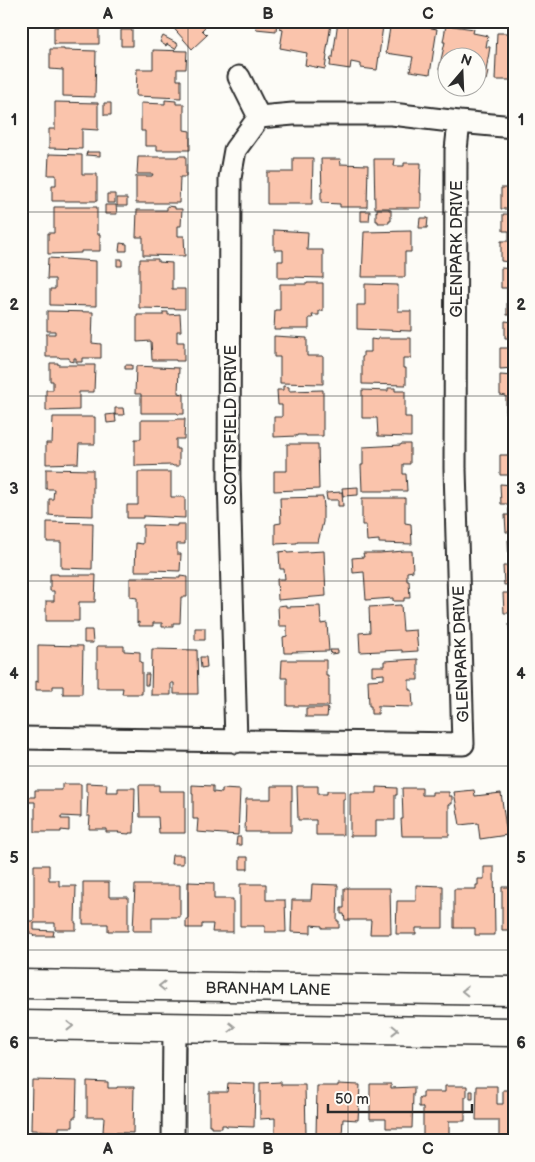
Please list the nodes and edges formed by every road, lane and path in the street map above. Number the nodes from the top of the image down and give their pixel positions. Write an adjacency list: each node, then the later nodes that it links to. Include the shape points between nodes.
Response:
1 (240, 77): 2 (street)
2 (259, 117): 3 (street, via 392,114); 6 (street, SCOTTSFIELD DRIVE, via 235,150 230,178 229,476)
3 (459, 122): 4 (street); 6 (street, GLENPARK DRIVE, via 456,160 455,469 463,744)
4 (514, 127)
5 (21, 738): 6 (street, GLENPARK DRIVE)
6 (236, 742)
7 (21, 984): 8 (main road, BRANHAM LANE, one-way to 7)
8 (514, 992)
9 (21, 1025): 10 (main road, one-way to 10)
10 (174, 1027): 11 (main road, one-way to 11); 12 (street)
11 (514, 1032)
12 (173, 1141)

